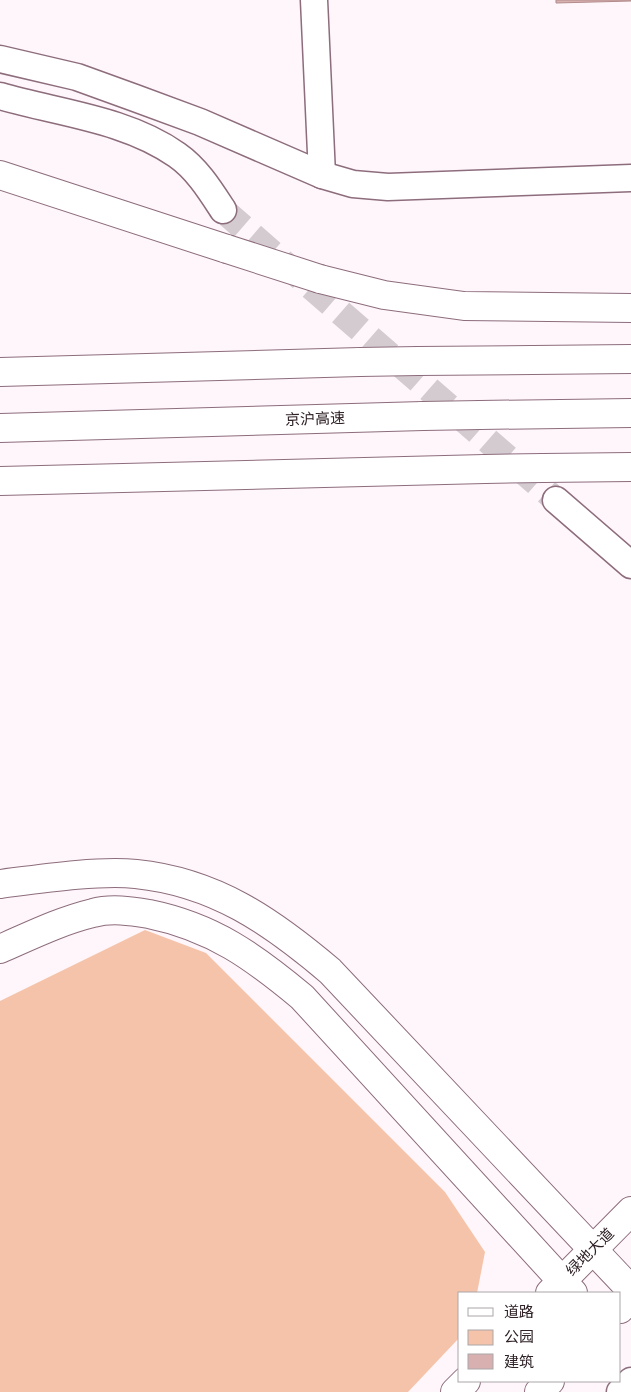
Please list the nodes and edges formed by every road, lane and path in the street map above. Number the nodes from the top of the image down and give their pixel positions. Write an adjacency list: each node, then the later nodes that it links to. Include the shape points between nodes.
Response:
1 (314, 0): 5 (street)
2 (0, 60): 5 (street, via 77,77 200,122)
3 (0, 96): 7 (street, via 118,127 154,141 178,155 197,173)
4 (0, 175): 8 (main road, bridge, via 320,279 384,295 464,306)
5 (322, 175): 6 (street, via 353,184 388,187)
6 (631, 178)
7 (223, 210)
8 (631, 308)
9 (0, 356): 11 (main road)
10 (631, 359): 11 (main road, bridge, via 418,360)
11 (12, 371)
12 (631, 413): 13 (main road, 京沪高速, bridge)
13 (0, 428)
14 (631, 467): 15 (main road, bridge)
15 (0, 481)
16 (556, 500): 17 (street)
17 (631, 565)
18 (0, 884): 21 (main road, via 134,873 171,879 247,909 286,934 330,971)
19 (0, 949): 22 (main road, via 95,912 129,910 193,925 227,941 264,965 302,997)
20 (631, 1211): 21 (main road, 绿地大道)
21 (593, 1250): 22 (main road, 绿地大道); 23 (main road)
22 (561, 1289)
23 (631, 1290)
24 (631, 1298): 25 (main road)
25 (621, 1308)
26 (631, 1381): 31 (street)
27 (465, 1382): 29 (main road)
28 (549, 1382): 30 (main road)
29 (455, 1392)
30 (539, 1392)
31 (620, 1392)

